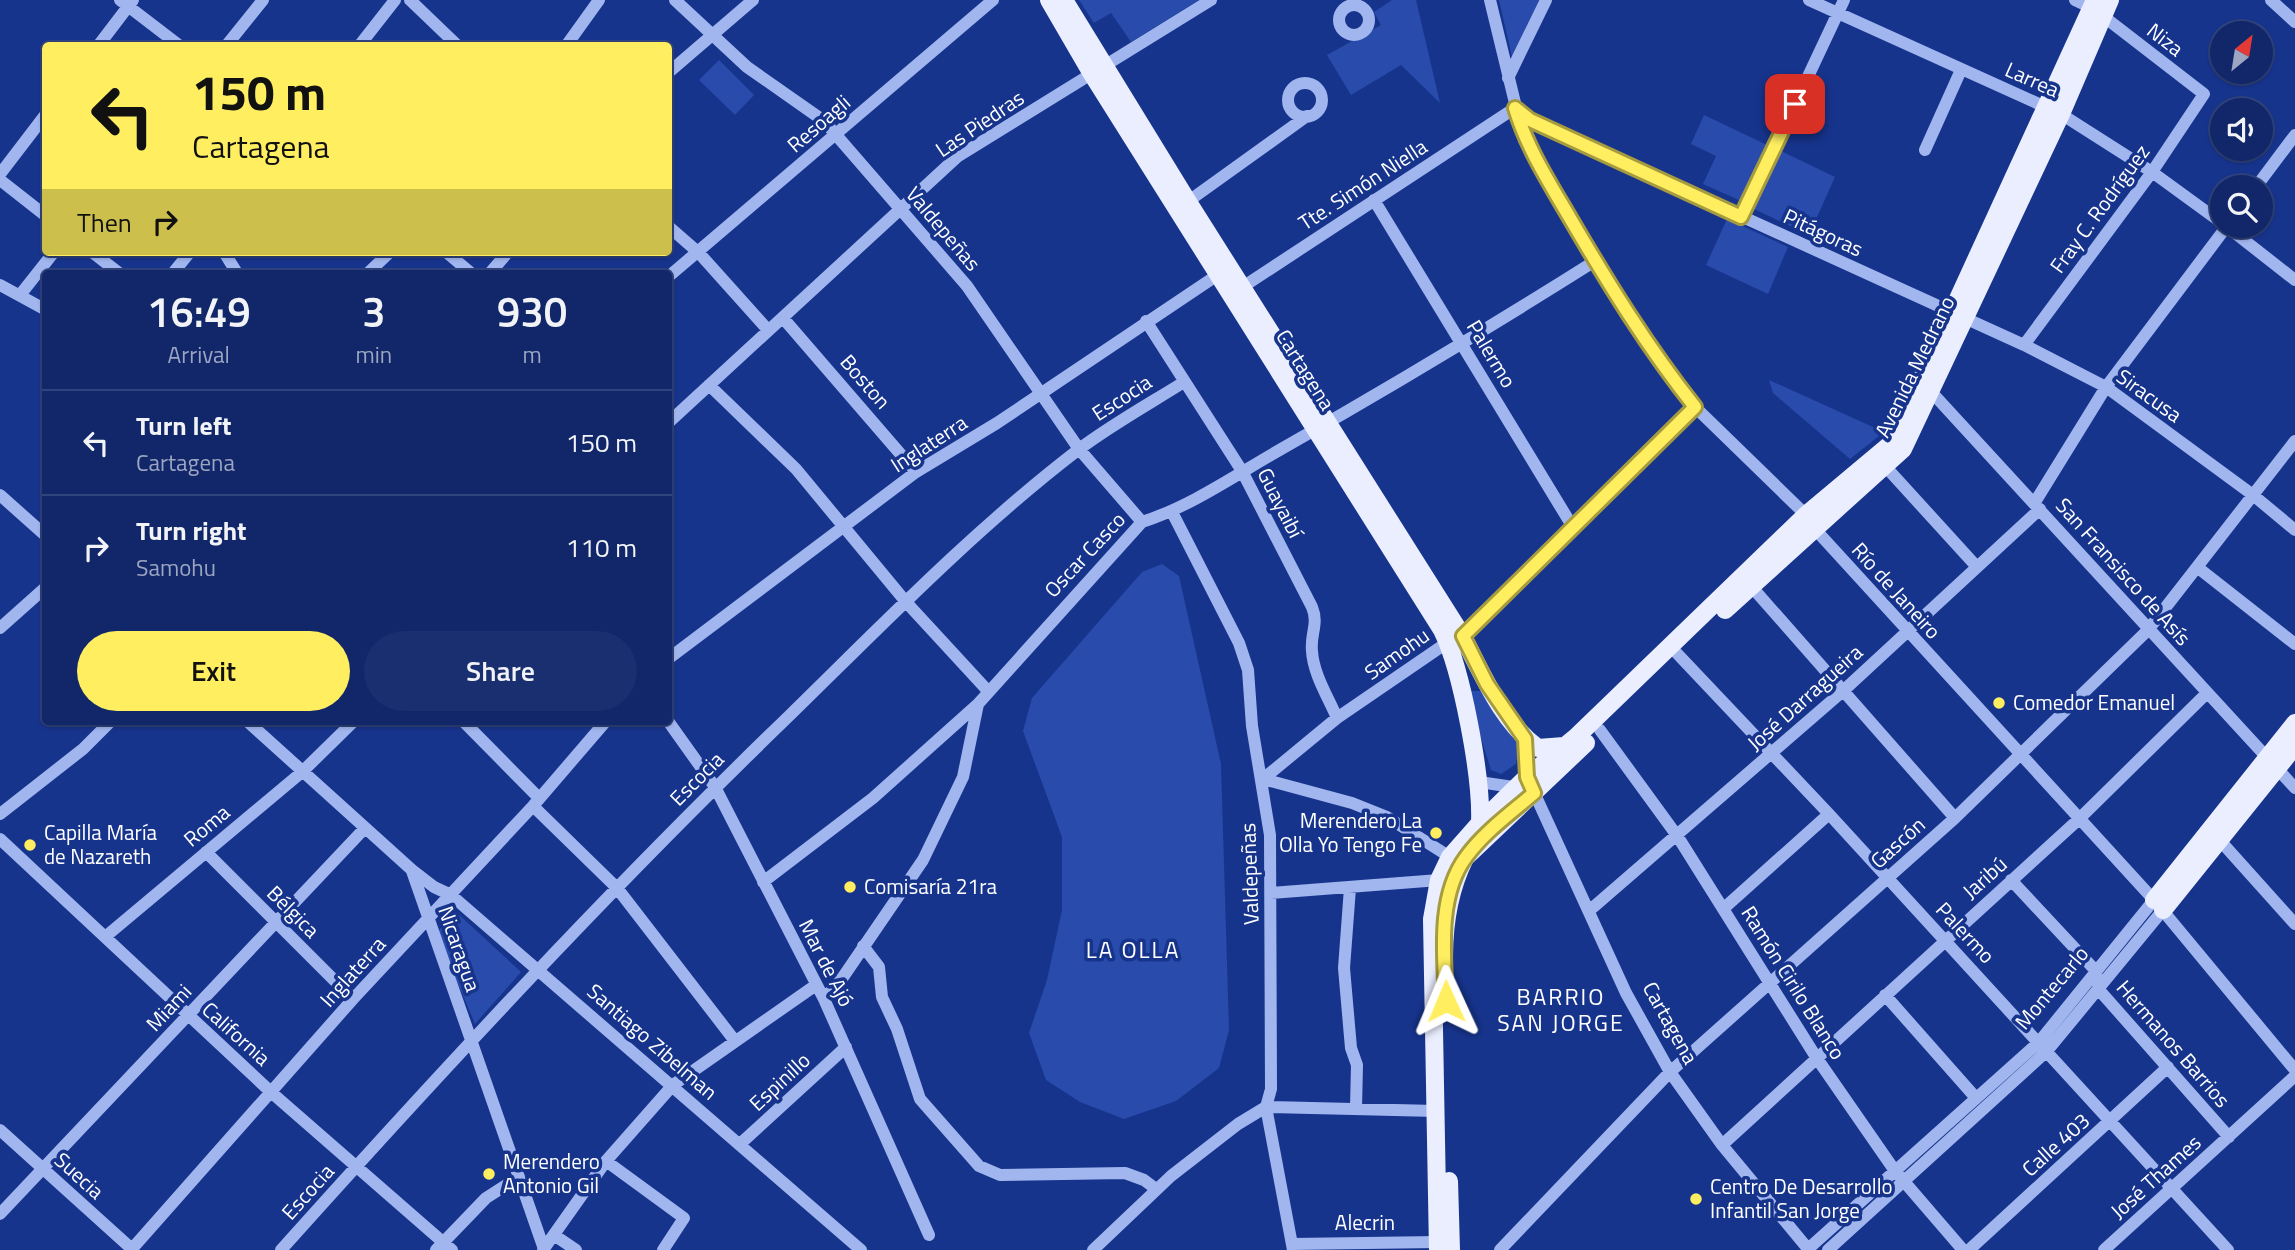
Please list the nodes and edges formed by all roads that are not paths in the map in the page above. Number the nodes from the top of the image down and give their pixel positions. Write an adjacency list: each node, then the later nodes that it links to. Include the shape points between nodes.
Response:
1 (263, 0): 24 (street)
2 (395, 0): 25 (street)
3 (410, 0): 26 (street)
4 (599, 0): 27 (street)
5 (675, 0): 21 (street, Valdepeñas)
6 (753, 0): 21 (street)
7 (993, 0): 38 (street, Resoagli)
8 (1049, 0): 30 (main road, Cartagena)
9 (1064, 0): 30 (main road, Cartagena)
10 (1212, 0): 30 (street, Las Piedras)
11 (1489, 0): 31 (street, Río de Janeiro)
12 (1546, 0): 31 (street)
13 (1809, 0): 19 (street, Larrea)
14 (1844, 0): 19 (street)
15 (2075, 0): 18 (street, Niza)
16 (2271, 0): 20 (street)
17 (127, 2): 22 (street); 23 (street)
18 (2100, 6): 32 (street, Niza); 34 (main road, Avenida Medrano)
19 (1838, 14): 29 (street, Larrea); 50 (street)
20 (2295, 22)
21 (710, 34): 28 (street); 38 (street, Valdepeñas, via 747,67 812,111)
22 (101, 42)
23 (175, 42)
24 (229, 42)
25 (362, 42)
26 (454, 42)
27 (569, 42)
28 (672, 70)
29 (1961, 70): 34 (street, Larrea); 39 (street)
30 (1098, 71): 46 (main road, Cartagena); 47 (street, Las Piedras, via 957,157)
31 (1508, 78): 33 (street, Río de Janeiro)
32 (2204, 94): 41 (street, Fray C. Rodríguez)
33 (1515, 108): 45 (street, Tte. Simón Niella); 50 (street, Pitágoras, via 1530,120); 61 (street, Río de Janeiro, via 1524,140)
34 (2054, 111): 41 (street, Larrea); 74 (main road, Avenida Medrano)
35 (1307, 116): 46 (street)
36 (42, 119): 42 (street)
37 (2295, 135): 40 (street)
38 (835, 136): 47 (street, Valdepeñas); 54 (street, Resoagli)
39 (1925, 150)
40 (2290, 151): 43 (street)
41 (2152, 172): 49 (street, Larrea); 79 (street, Fray C. Rodríguez)
42 (0, 174)
43 (2267, 175)
44 (0, 180): 48 (street)
45 (1374, 200): 71 (street, Tte. Simón Niella); 78 (street, Palermo)
46 (1182, 206): 68 (main road, Cartagena); 71 (main road, Cartagena)
47 (901, 209): 75 (street, Las Piedras); 84 (street, Valdepeñas, via 967,286)
48 (42, 213)
49 (2210, 214)
50 (1741, 217): 74 (street, Pitágoras)
51 (672, 229): 54 (street)
52 (2215, 238): 83 (street, José Darragueira)
53 (2241, 238): 69 (street, Larrea)
54 (699, 253): 67 (street, Resoagli); 77 (street)
55 (51, 256): 72 (street)
56 (97, 256): 62 (street)
57 (187, 256): 63 (street)
58 (386, 256): 64 (street)
59 (451, 256): 65 (street)
60 (505, 256): 66 (street)
61 (1595, 261): 78 (street, Oscar Casco); 85 (street, Río de Janeiro, via 1659,361)
62 (115, 270)
63 (175, 270)
64 (371, 270)
65 (467, 270)
66 (493, 270)
67 (672, 274)
68 (1219, 274): 71 (main road, Cartagena); 76 (street, Inglaterra)
69 (2295, 281)
70 (0, 285): 72 (street)
71 (1237, 291): 87 (main road, Cartagena)
72 (20, 295): 73 (street)
73 (42, 308)
74 (1959, 317): 79 (street, Siracusa); 82 (main road, Avenida Medrano)
75 (783, 318): 77 (street, Las Piedras); 92 (street, Boston)
76 (1146, 321): 80 (street, Guayaibí); 84 (street, Inglaterra)
77 (768, 330): 81 (street, Las Piedras)
78 (1463, 345): 87 (street, Oscar Casco); 100 (street, Palermo)
79 (2024, 345): 83 (street, Siracusa)
80 (1184, 382): 89 (street, Escocia); 91 (street, Guayaibí)
81 (709, 385): 86 (street, Las Piedras); 99 (street, via 796,469)
82 (1927, 387): 90 (main road, Avenida Medrano, via 1903,449); 95 (street, San Fransisco de Asís); 98 (main road, Avenida Medrano, via 1892,443)
83 (2106, 387): 94 (street, Siracusa); 95 (street, José Darragueira)
84 (1039, 393): 89 (street, Valdepeñas); 92 (street, Inglaterra)
85 (1695, 407): 98 (street, Río de Janeiro); 100 (street, Samohu)
86 (672, 419)
87 (1322, 426): 91 (street, Oscar Casco); 111 (main road, Cartagena)
88 (2295, 442): 94 (street, Gascón)
89 (1079, 449): 97 (street, Valdepeñas); 107 (street, Escocia)
90 (1885, 466): 98 (main road, Avenida Medrano); 103 (street)
91 (1242, 471): 96 (street, Oscar Casco); 121 (street, Guayaibí, via 1316,618 1311,648)
92 (916, 472): 99 (street, Inglaterra)
93 (0, 495): 102 (street)
94 (2253, 495): 101 (street, Siracusa); 104 (street, Gascón)
95 (2037, 505): 103 (street, José Darragueira); 109 (street, San Fransisco de Asís)
96 (1172, 512): 97 (street, Oscar Casco); 137 (street, Valdepeñas, via 1239,643 1248,670)
97 (1142, 522): 116 (street, Oscar Casco)
98 (1810, 522): 105 (main road, Avenida Medrano); 110 (street, Río de Janeiro); 113 (main road, Avenida Medrano)
99 (843, 527): 107 (street); 114 (street, Inglaterra)
100 (1574, 529): 111 (street, Samohu)
101 (2295, 530)
102 (42, 532)
103 (1978, 566): 110 (street, José Darragueira)
104 (2197, 567): 109 (street, Gascón); 112 (street)
105 (1751, 586): 113 (main road, Avenida Medrano); 117 (street)
106 (42, 591): 108 (street)
107 (906, 602): 116 (street); 140 (street, Escocia)
108 (0, 628)
109 (2148, 630): 118 (street, San Fransisco de Asís); 134 (street, Gascón)
110 (1907, 632): 117 (street, José Darragueira); 134 (street, Río de Janeiro)
111 (1456, 639): 115 (main road, Cartagena); 119 (main road, Cartagena); 121 (street, Samohu)
112 (2295, 644)
113 (1674, 650): 129 (main road, Avenida Medrano); 131 (main road, Avenida Medrano); 133 (street, Palermo)
114 (672, 656)
115 (1487, 684): 119 (main road, via 1473,682); 130 (main road, Cartagena)
116 (988, 691): 120 (street, Oscar Casco)
117 (1843, 691): 133 (street, José Darragueira); 145 (street)
118 (2207, 693): 135 (street, San Fransisco de Asís); 146 (street, Jaribú)
119 (1461, 695): 138 (main road, Cartagena)
120 (978, 704): 158 (street, Oscar Casco, via 873,798); 171 (street, via 971,745 953,799 923,860)
121 (1337, 718): 137 (street, Samohu)
122 (2295, 723): 135 (main road, Montecarlo)
123 (107, 725): 143 (street)
124 (251, 725): 136 (street, Nicaragua)
125 (350, 725): 136 (street)
126 (467, 725): 142 (street)
127 (603, 725): 142 (street, Inglaterra)
128 (671, 725): 140 (street, Mar de Ajó)
129 (1600, 730): 139 (main road, Avenida Medrano); 150 (street, Ramón Cirilo Blanco)
130 (1525, 739): 131 (main road, via 1546,750); 139 (street, Cartagena)
131 (1567, 745): 139 (main road, Avenida Medrano)
132 (2295, 746): 135 (main road, Montecarlo)
133 (1773, 753): 144 (street, Palermo); 150 (street, José Darragueira)
134 (2020, 755): 145 (street, Gascón); 146 (street, Río de Janeiro)
135 (2272, 763): 141 (street, San Fransisco de Asís); 149 (main road, Montecarlo)
136 (302, 772): 148 (street, Nicaragua); 152 (street, Roma)
137 (1262, 779): 153 (street, via 1387,817); 161 (street, Valdepeñas, via 1270,835)
138 (1479, 782): 139 (street); 147 (main road, Cartagena)
139 (1526, 786): 147 (main road); 165 (street, Cartagena); 213 (main road, via 1465,858 1448,904)
140 (715, 787): 158 (street, Mar de Ajó); 159 (street, Escocia)
141 (2295, 788)
142 (536, 802): 159 (street); 162 (street, Inglaterra)
143 (0, 814)
144 (1829, 814): 155 (street, Palermo); 164 (street)
145 (1955, 818): 155 (street, Gascón)
146 (2078, 820): 157 (street, Jaribú); 163 (street, Río de Janeiro)
147 (1480, 822): 153 (main road)
148 (365, 828): 154 (street, Nicaragua); 167 (street, Miami)
149 (2215, 835): 163 (main road, Montecarlo); 168 (street)
150 (1678, 837): 164 (street, Ramón Cirilo Blanco); 165 (street, José Darragueira)
151 (0, 839): 169 (street, California)
152 (206, 852): 167 (street, Bélgica); 169 (street, Roma)
153 (1450, 857): 156 (main road)
154 (412, 870): 162 (street, Santiago Zibelman); 166 (street, Nicaragua)
155 (1888, 878): 170 (street, Palermo); 175 (street, Gascón)
156 (1439, 880): 160 (street); 195 (main road, via 1432,919)
157 (2011, 880): 170 (street, Jaribú); 173 (street, Hermanos Barrios)
158 (763, 882): 174 (street, Mar de Ajó)
159 (617, 888): 172 (street, Escocia); 181 (street)
160 (1350, 888): 161 (street); 194 (street, via 1344,968 1357,1065)
161 (1271, 893): 193 (street, Valdepeñas, via 1271,1089)
162 (451, 895): 166 (street, Inglaterra); 172 (street, Santiago Zibelman)
163 (2158, 905): 173 (street, Montecarlo); 176 (street, Montecarlo); 187 (street, Río de Janeiro)
164 (1723, 909): 175 (street, Ramón Cirilo Blanco)
165 (1590, 910): 188 (street, Cartagena, via 1626,993)
166 (428, 917): 178 (street, Inglaterra); 182 (street, Nicaragua)
167 (275, 922): 178 (street, Bélgica); 180 (street, Miami)
168 (2295, 924)
169 (105, 937): 180 (street, California)
170 (1945, 940): 177 (street, Jaribú); 184 (street, Palermo)
171 (863, 946): 179 (street); 206 (street, via 879,967 882,997 920,1099 979,1166 1000,1175 1125,1173)
172 (539, 970): 182 (street, Escocia); 190 (street, Santiago Zibelman)
173 (2096, 971): 176 (street, Hermanos Barrios); 184 (street, Montecarlo)
174 (816, 985): 179 (street, Mar de Ajó); 181 (street)
175 (1769, 986): 185 (street, Ramón Cirilo Blanco); 188 (street, Gascón)
176 (2099, 991): 184 (street, Montecarlo); 186 (street, Hermanos Barrios)
177 (1885, 995): 185 (street, Jaribú); 192 (street)
178 (354, 999): 191 (street, Inglaterra)
179 (824, 999): 183 (street, Mar de Ajó)
180 (189, 1016): 191 (street, California); 203 (street, Miami)
181 (735, 1041): 190 (street)
182 (471, 1043): 202 (street, Escocia); 205 (street, Nicaragua)
183 (846, 1047): 199 (street, Espinillo); 210 (street, Mar de Ajó)
184 (2043, 1047): 192 (street, Montecarlo); 196 (street, Palermo); 204 (street, Montecarlo)
185 (1816, 1057): 200 (street, Jaribú); 204 (street, Ramón Cirilo Blanco)
186 (2168, 1067): 196 (street, Calle 403); 198 (street, Hermanos Barrios)
187 (2295, 1070)
188 (1670, 1072): 200 (street, Cartagena); 222 (street, Gascón)
189 (2295, 1076): 198 (street, José Thames)
190 (673, 1085): 199 (street, Santiago Zibelman); 201 (street)
191 (272, 1093): 202 (street, California); 215 (street, Inglaterra)
192 (1976, 1098): 204 (street, Montecarlo)
193 (1266, 1107): 194 (street); 206 (street); 212 (street, Valdepeñas)
194 (1356, 1108): 195 (street)
195 (1436, 1111): 213 (main road)
196 (2111, 1121): 207 (street, Palermo); 225 (street, Calle 403)
197 (0, 1130): 203 (street, Suecia)
198 (2229, 1137): 207 (street, José Thames)
199 (740, 1144): 220 (street, Santiago Zibelman)
200 (1722, 1145): 214 (street, Cartagena)
201 (606, 1161): 209 (street); 219 (street, via 684,1218)
202 (356, 1166): 211 (street, California); 216 (street, Escocia)
203 (42, 1168): 208 (street, Miami); 215 (street, Suecia)
204 (1899, 1176): 214 (street, Montecarlo); 223 (street, Montecarlo); 224 (street, Ramón Cirilo Blanco)
205 (519, 1177): 211 (street, via 486,1198); 217 (street, Nicaragua)
206 (1156, 1189): 221 (street)
207 (2173, 1189): 226 (street, José Thames); 227 (street, Palermo)
208 (0, 1214)
209 (554, 1235): 217 (street); 218 (street)
210 (929, 1235)
211 (443, 1247)
212 (1292, 1247): 213 (street, Alecrin)
213 (1442, 1247)
214 (1809, 1249)
215 (132, 1250)
216 (281, 1250)
217 (543, 1250)
218 (576, 1250)
219 (663, 1250)
220 (861, 1250)
221 (1093, 1250)
222 (1500, 1250)
223 (1828, 1250)
224 (1963, 1250)
225 (1969, 1250)
226 (2104, 1250)
227 (2228, 1250)

